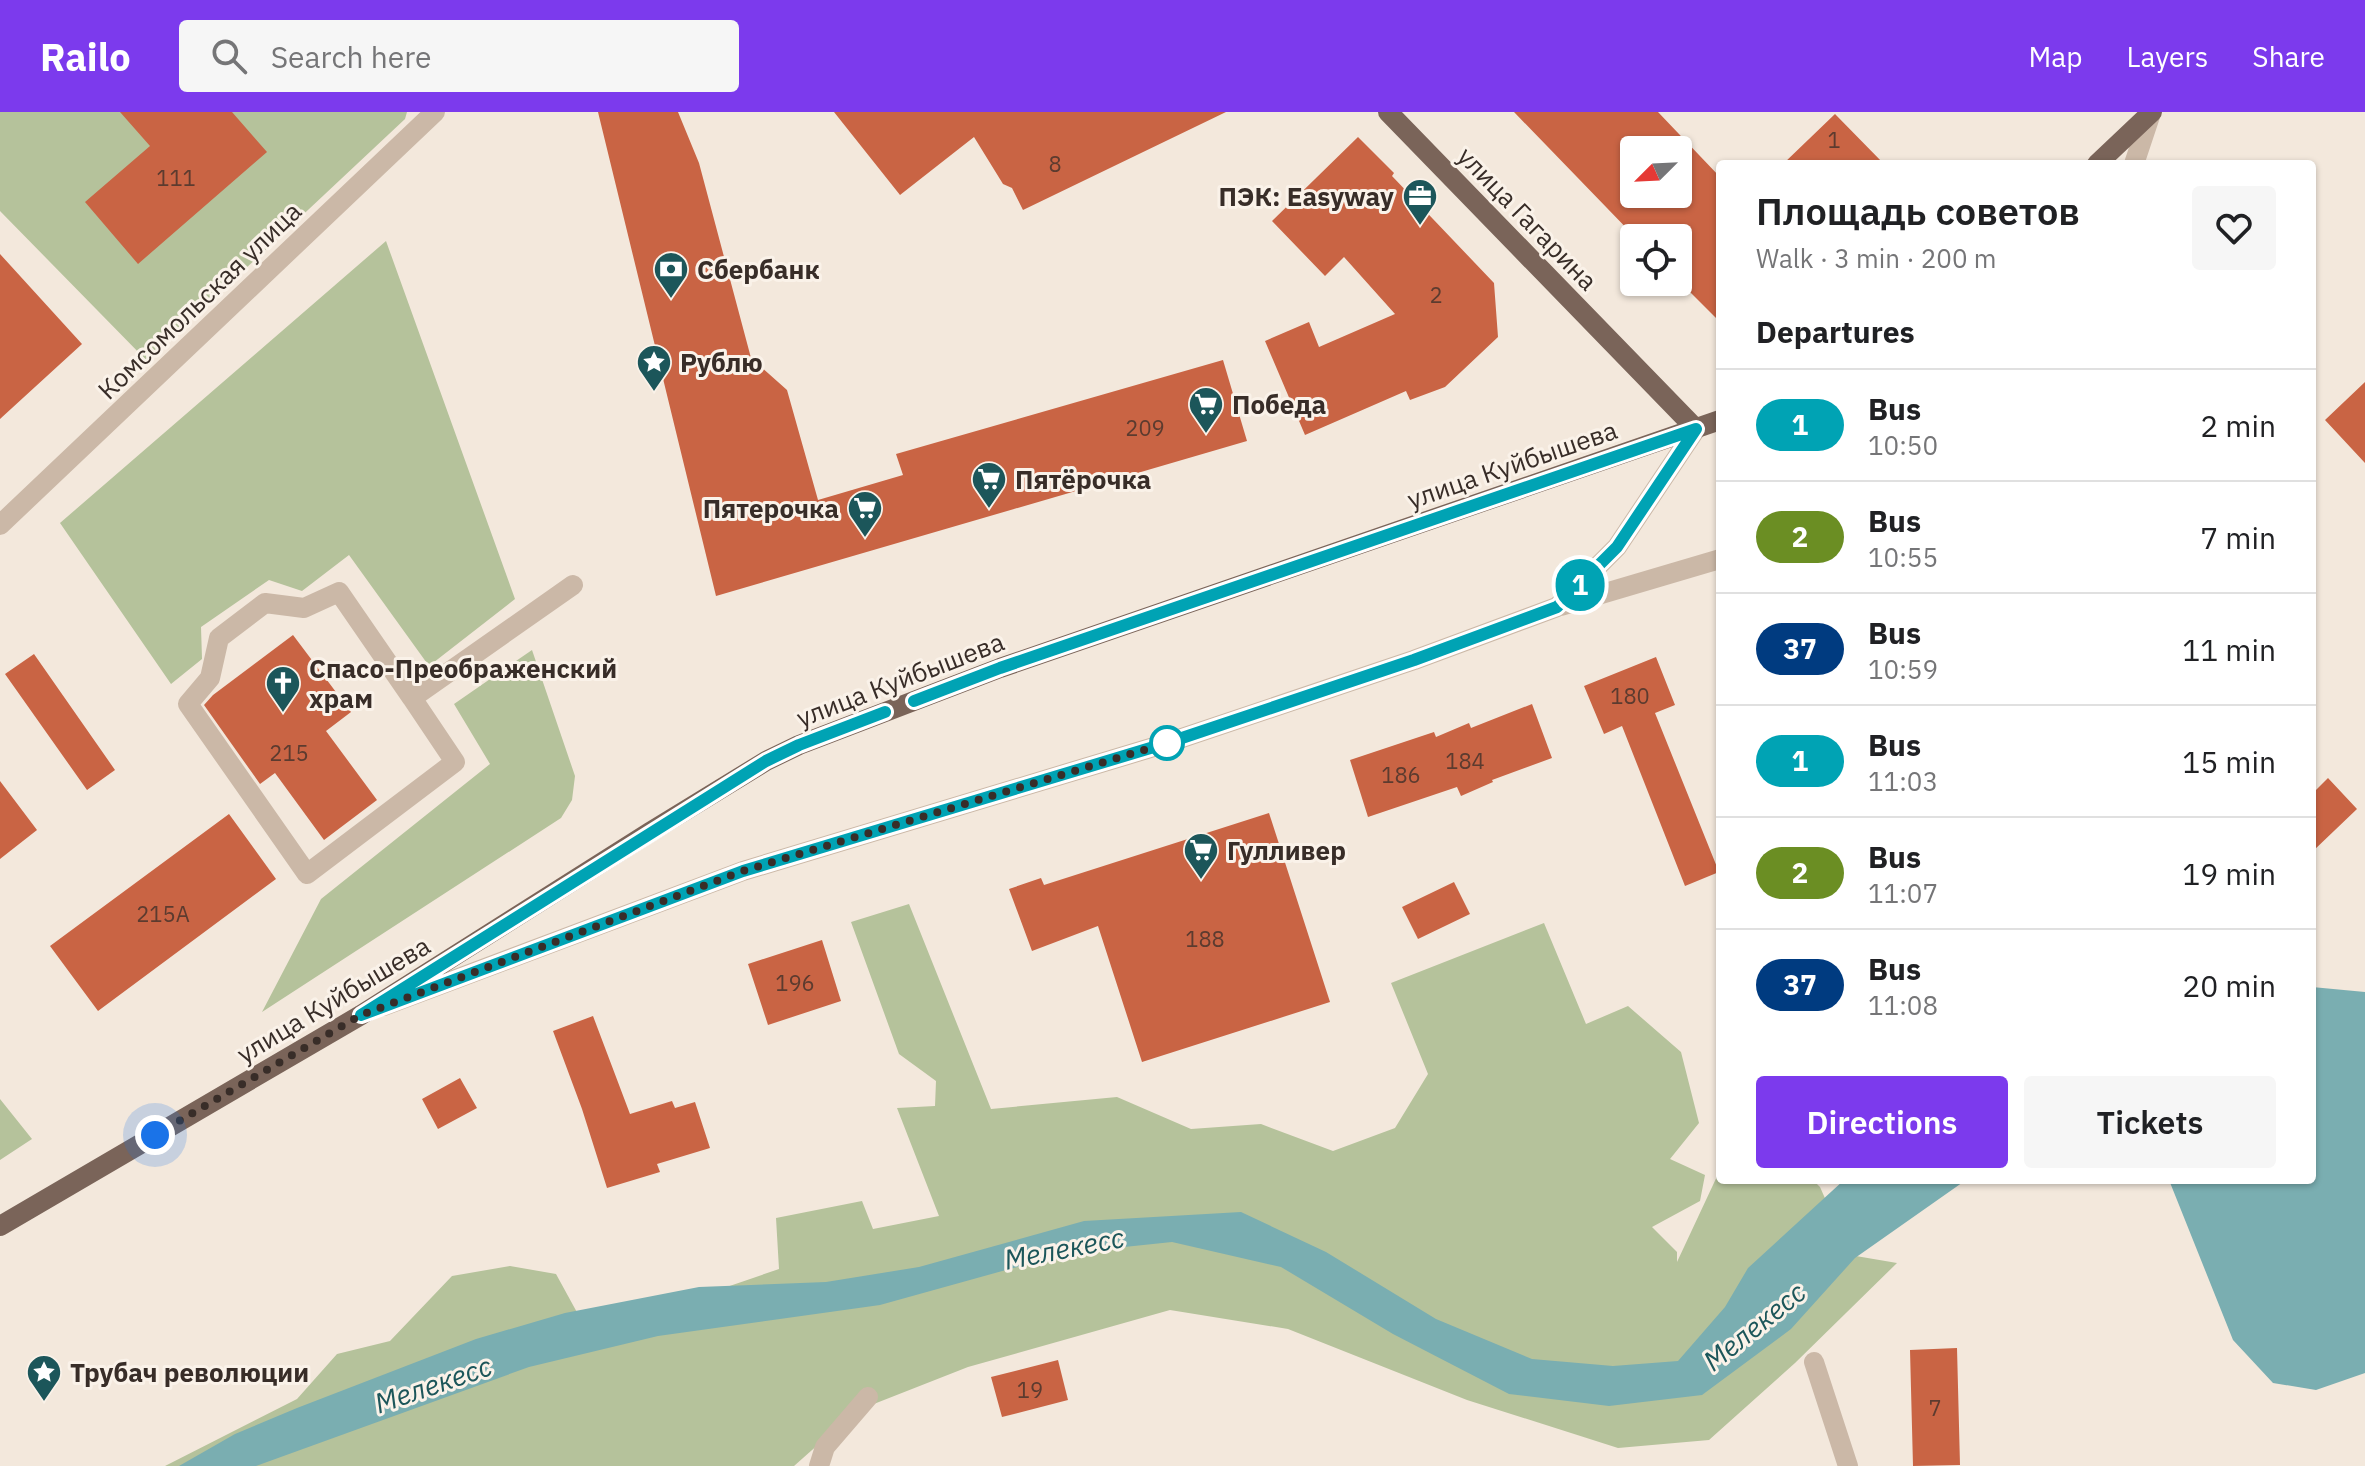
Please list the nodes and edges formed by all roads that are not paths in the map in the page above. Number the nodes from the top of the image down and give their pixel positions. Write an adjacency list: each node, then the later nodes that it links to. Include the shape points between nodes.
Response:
1 (435, 112): 8 (street, Комсомольская улица)
2 (1388, 112): 7 (main road, улица Гагарина)
3 (2151, 112): 4 (main road); 5 (street)
4 (2101, 160)
5 (2135, 160)
6 (1716, 422): 7 (main road, улица Куйбышева)
7 (1696, 429): 11 (street, via 1617,547); 13 (main road, улица Куйбышева, via 1000,668 799,745 650,832)
8 (0, 525)
9 (1716, 560): 11 (street)
10 (573, 585): 12 (street)
11 (1557, 607): 13 (street, via 1167,743 743,871)
12 (412, 698): 12 (street, via 339,592 304,608 265,603 219,638 210,678 188,704 307,874 455,762)
13 (361, 1015): 14 (main road, улица Куйбышева)
14 (0, 1226)
15 (1814, 1362): 18 (street)
16 (868, 1397): 17 (street, via 825,1447)
17 (819, 1466)
18 (1848, 1466)

